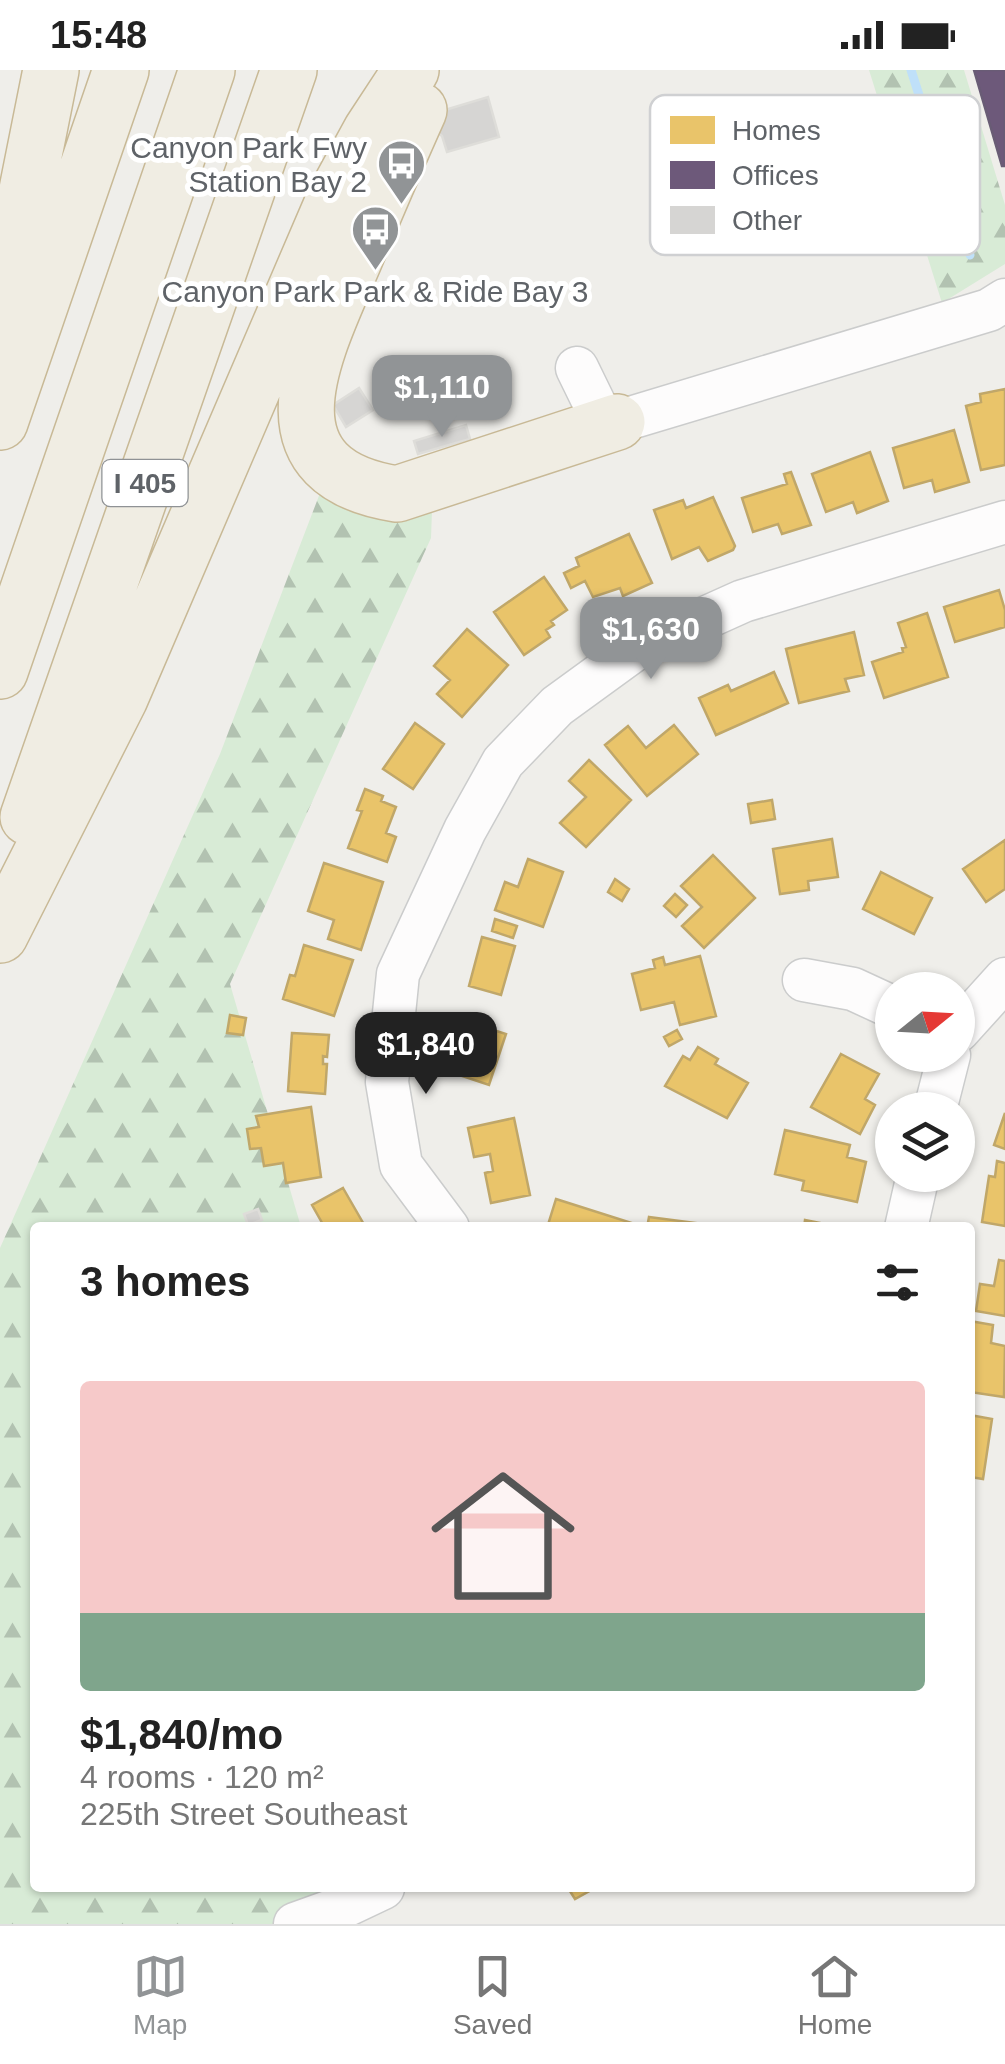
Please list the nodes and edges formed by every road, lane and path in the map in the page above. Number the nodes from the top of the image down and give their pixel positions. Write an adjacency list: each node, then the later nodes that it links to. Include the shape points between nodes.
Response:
1 (51, 70): 10 (highway)
2 (121, 70): 12 (highway)
3 (180, 70): 15 (highway)
4 (207, 70): 16 (highway, I 405)
5 (279, 70): 17 (highway, I 405, via 196,314)
6 (288, 70): 18 (highway, I 405)
7 (411, 70): 19 (highway, via 336,195 120,698)
8 (437, 70): 13 (highway, via 312,358 305,418 314,446 346,480 397,494)
9 (1005, 300): 13 (street)
10 (0, 326)
11 (576, 368): 13 (street, via 596,409)
12 (0, 422)
13 (618, 422)
14 (1005, 522): 25 (street, via 743,601 634,650 557,706 503,762 398,974 387,1082 401,1165)
15 (0, 590)
16 (0, 671)
17 (0, 812)
18 (0, 896)
19 (0, 935)
20 (1005, 979): 23 (street)
21 (804, 980): 22 (street)
22 (875, 999)
23 (975, 1013)
24 (914, 1192): 26 (street)
25 (444, 1222)
26 (907, 1222)
27 (375, 1892): 28 (street)
28 (295, 1924)

